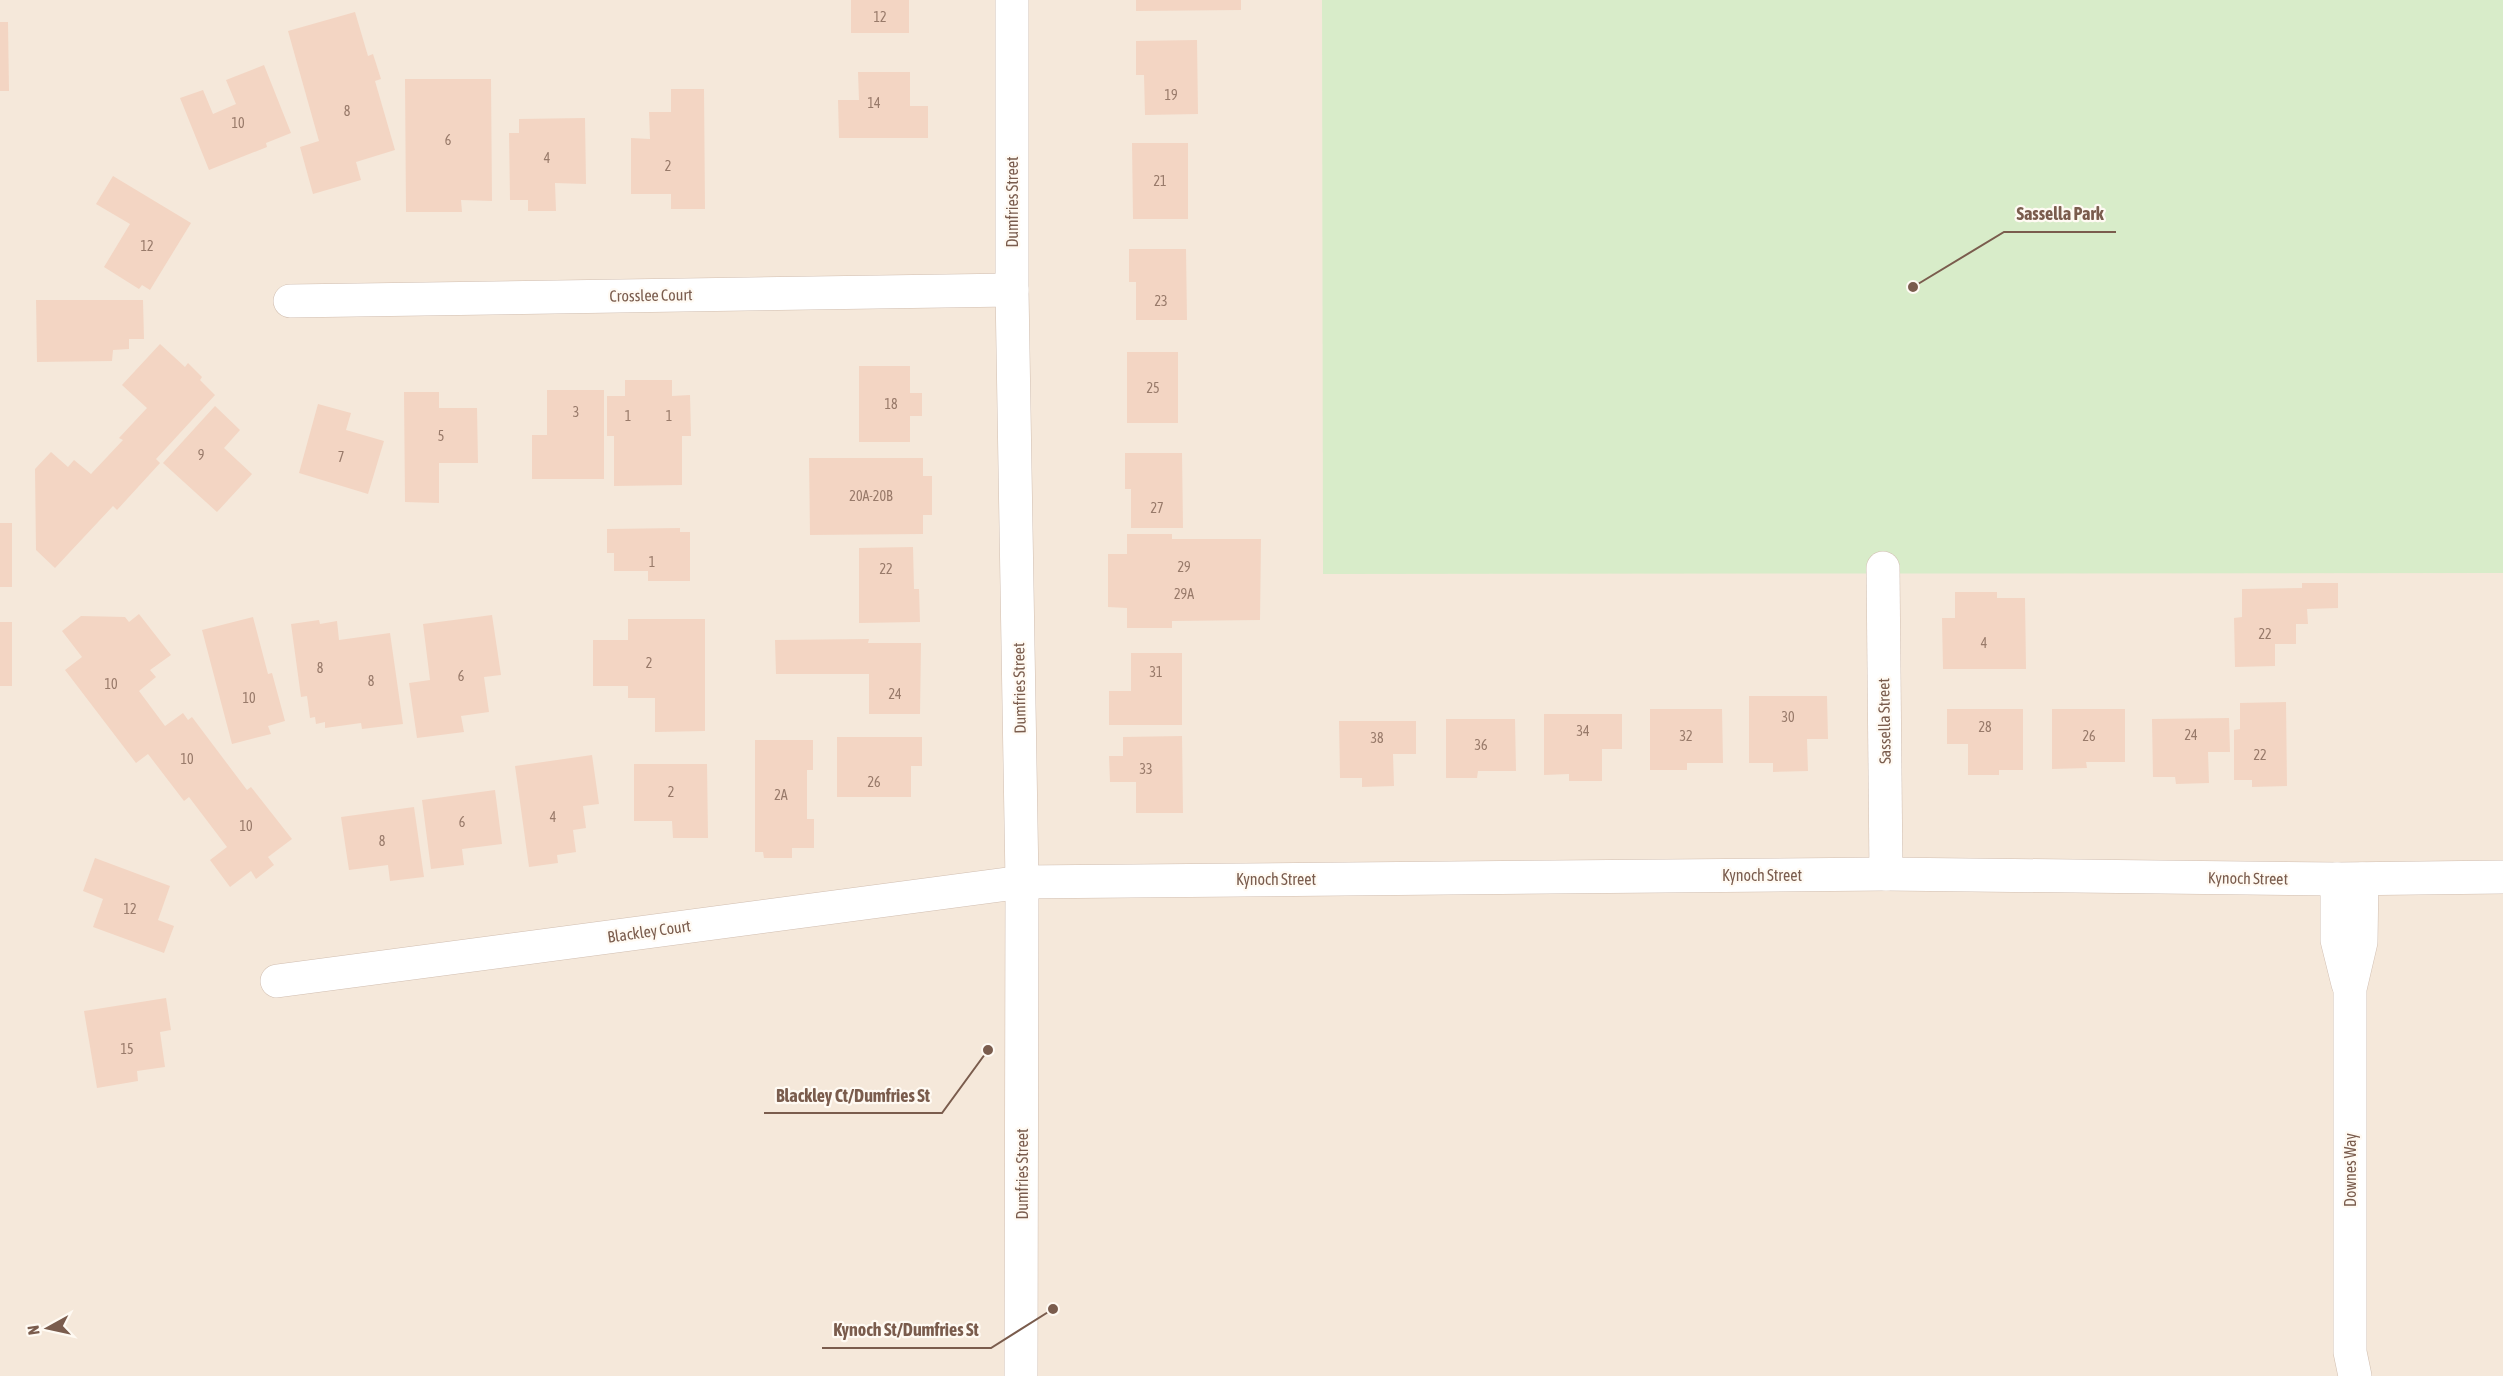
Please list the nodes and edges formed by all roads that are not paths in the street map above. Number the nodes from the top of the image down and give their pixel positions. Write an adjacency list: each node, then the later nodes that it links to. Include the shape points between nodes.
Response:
1 (1012, 0): 2 (street, Dumfries Street)
2 (1012, 290): 3 (street, Crosslee Court); 8 (street, Dumfries Street)
3 (290, 301)
4 (1883, 568): 5 (street, Sassella Street)
5 (1886, 874): 7 (street, Kynoch Street); 8 (street, Kynoch Street)
6 (2503, 877): 7 (street, Kynoch Street)
7 (2349, 879): 10 (street, Downes Way, via 2361,942 2350,989)
8 (1022, 882): 9 (street, Blackley Court); 11 (street, Dumfries Street)
9 (277, 981)
10 (2349, 1368)
11 (1021, 1376)

